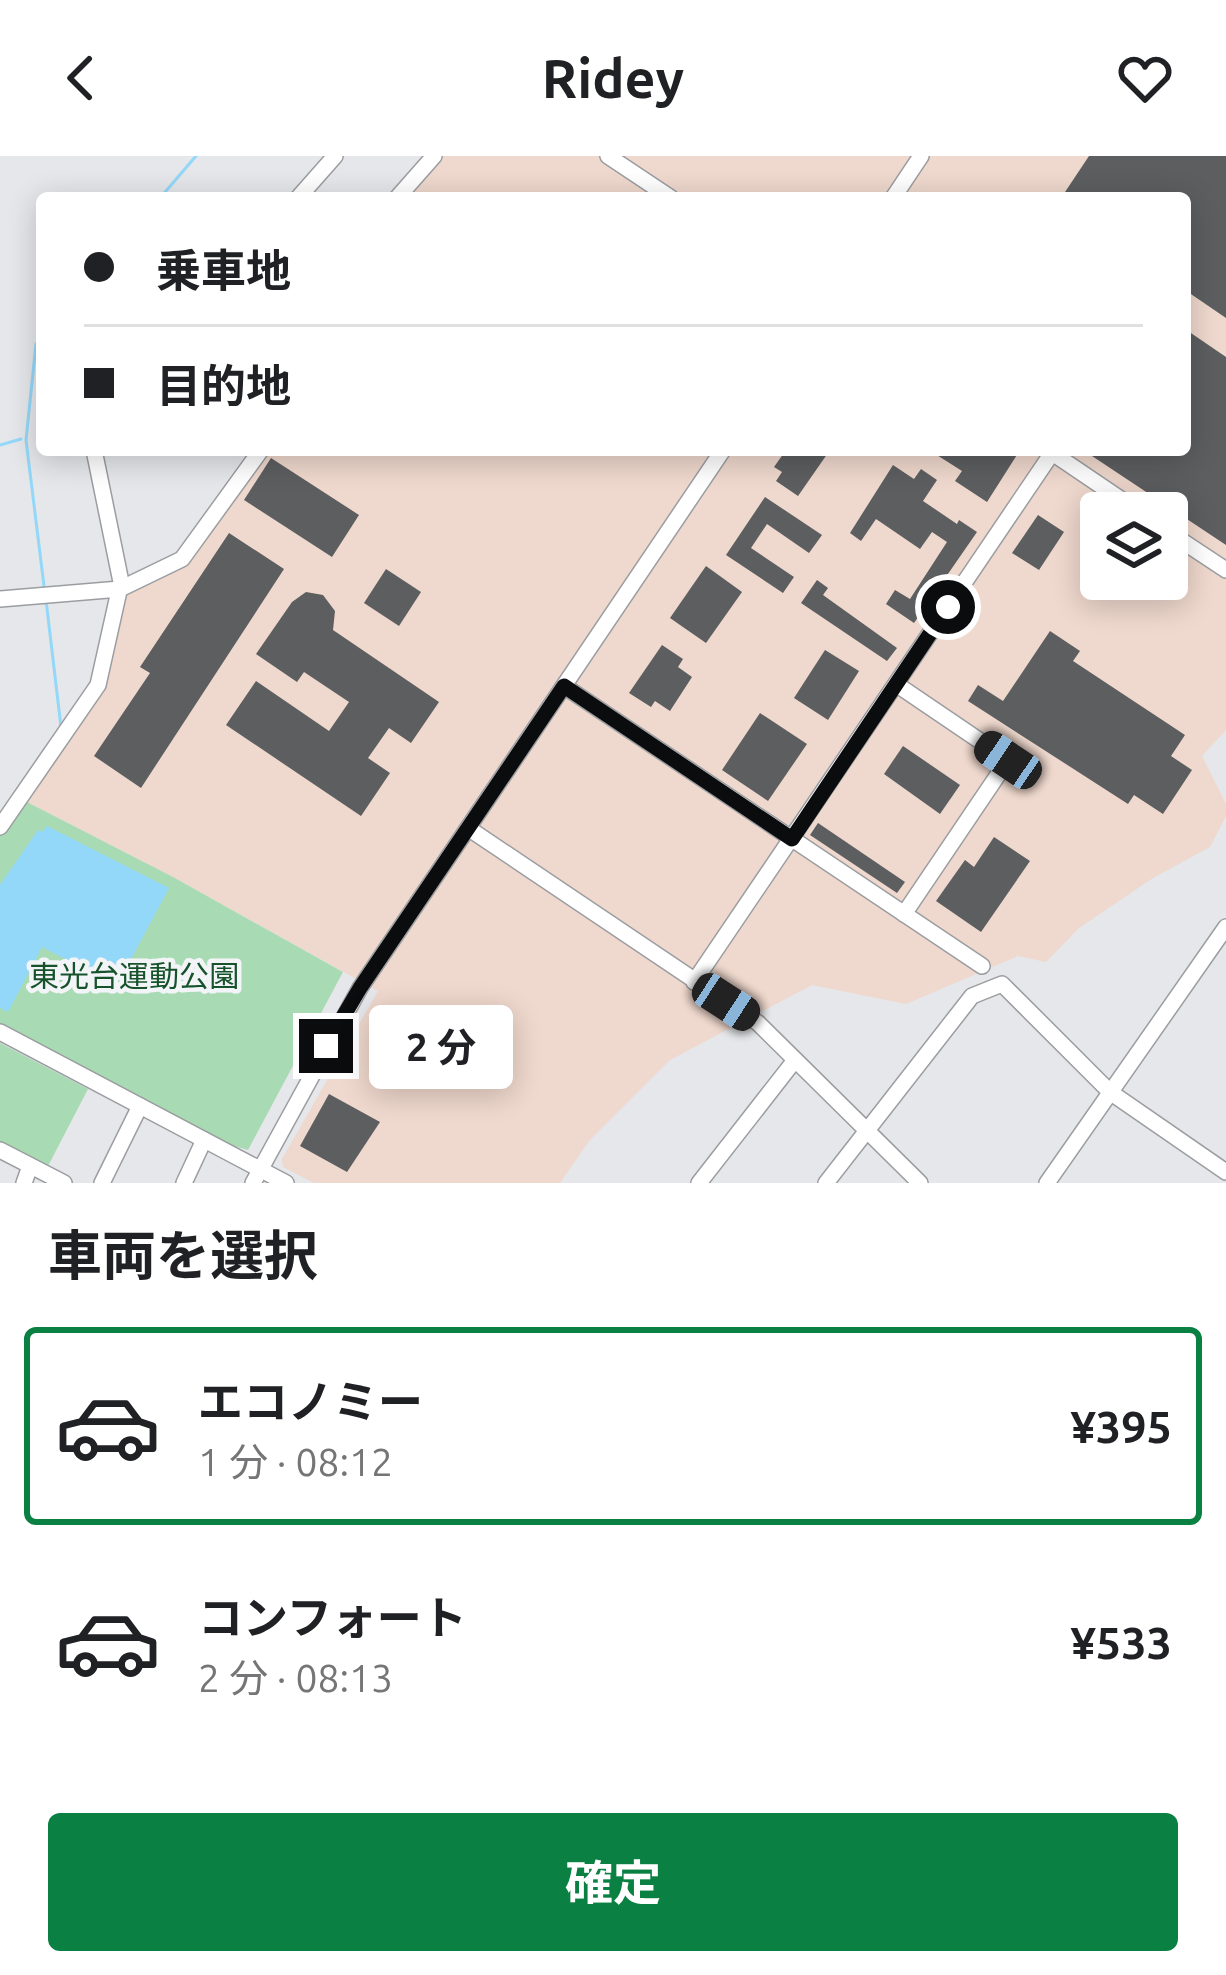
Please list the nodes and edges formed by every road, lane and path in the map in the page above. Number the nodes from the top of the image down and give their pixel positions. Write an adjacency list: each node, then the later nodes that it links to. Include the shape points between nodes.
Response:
1 (335, 156): 5 (street)
2 (434, 156): 6 (street)
3 (608, 156): 7 (street)
4 (921, 156): 8 (street)
5 (303, 192)
6 (402, 192)
7 (662, 192)
8 (897, 192)
9 (95, 456): 17 (street)
10 (256, 456): 17 (street, via 182,559)
11 (719, 456): 20 (street)
12 (1047, 456): 19 (street)
13 (1057, 456): 14 (street)
14 (1110, 492)
15 (1188, 544): 16 (street)
16 (1226, 570)
17 (120, 589): 18 (street); 21 (street, via 98,685)
18 (1, 597)
19 (896, 684): 23 (street); 24 (street, via 1008,760)
20 (564, 686): 22 (street); 23 (street)
21 (0, 827)
22 (468, 828): 27 (street); 37 (street, via 339,1023)
23 (792, 839): 24 (street); 27 (street)
24 (904, 914): 26 (street)
25 (1226, 927): 30 (street)
26 (982, 966)
27 (694, 982): 29 (street, via 758,1023)
28 (0, 1032): 31 (street)
29 (795, 1060): 32 (street); 43 (street)
30 (1110, 1092): 32 (street, via 1002,984 972,996); 36 (street); 46 (street)
31 (140, 1106): 33 (street); 40 (street)
32 (867, 1131): 44 (street); 45 (street)
33 (204, 1140): 37 (street); 41 (street)
34 (0, 1150): 35 (street)
35 (30, 1166): 38 (street); 39 (street)
36 (1226, 1172)
37 (256, 1176): 42 (street)
38 (24, 1183)
39 (64, 1183)
40 (102, 1183)
41 (184, 1183)
42 (286, 1183)
43 (699, 1183)
44 (826, 1183)
45 (920, 1183)
46 (1047, 1183)

